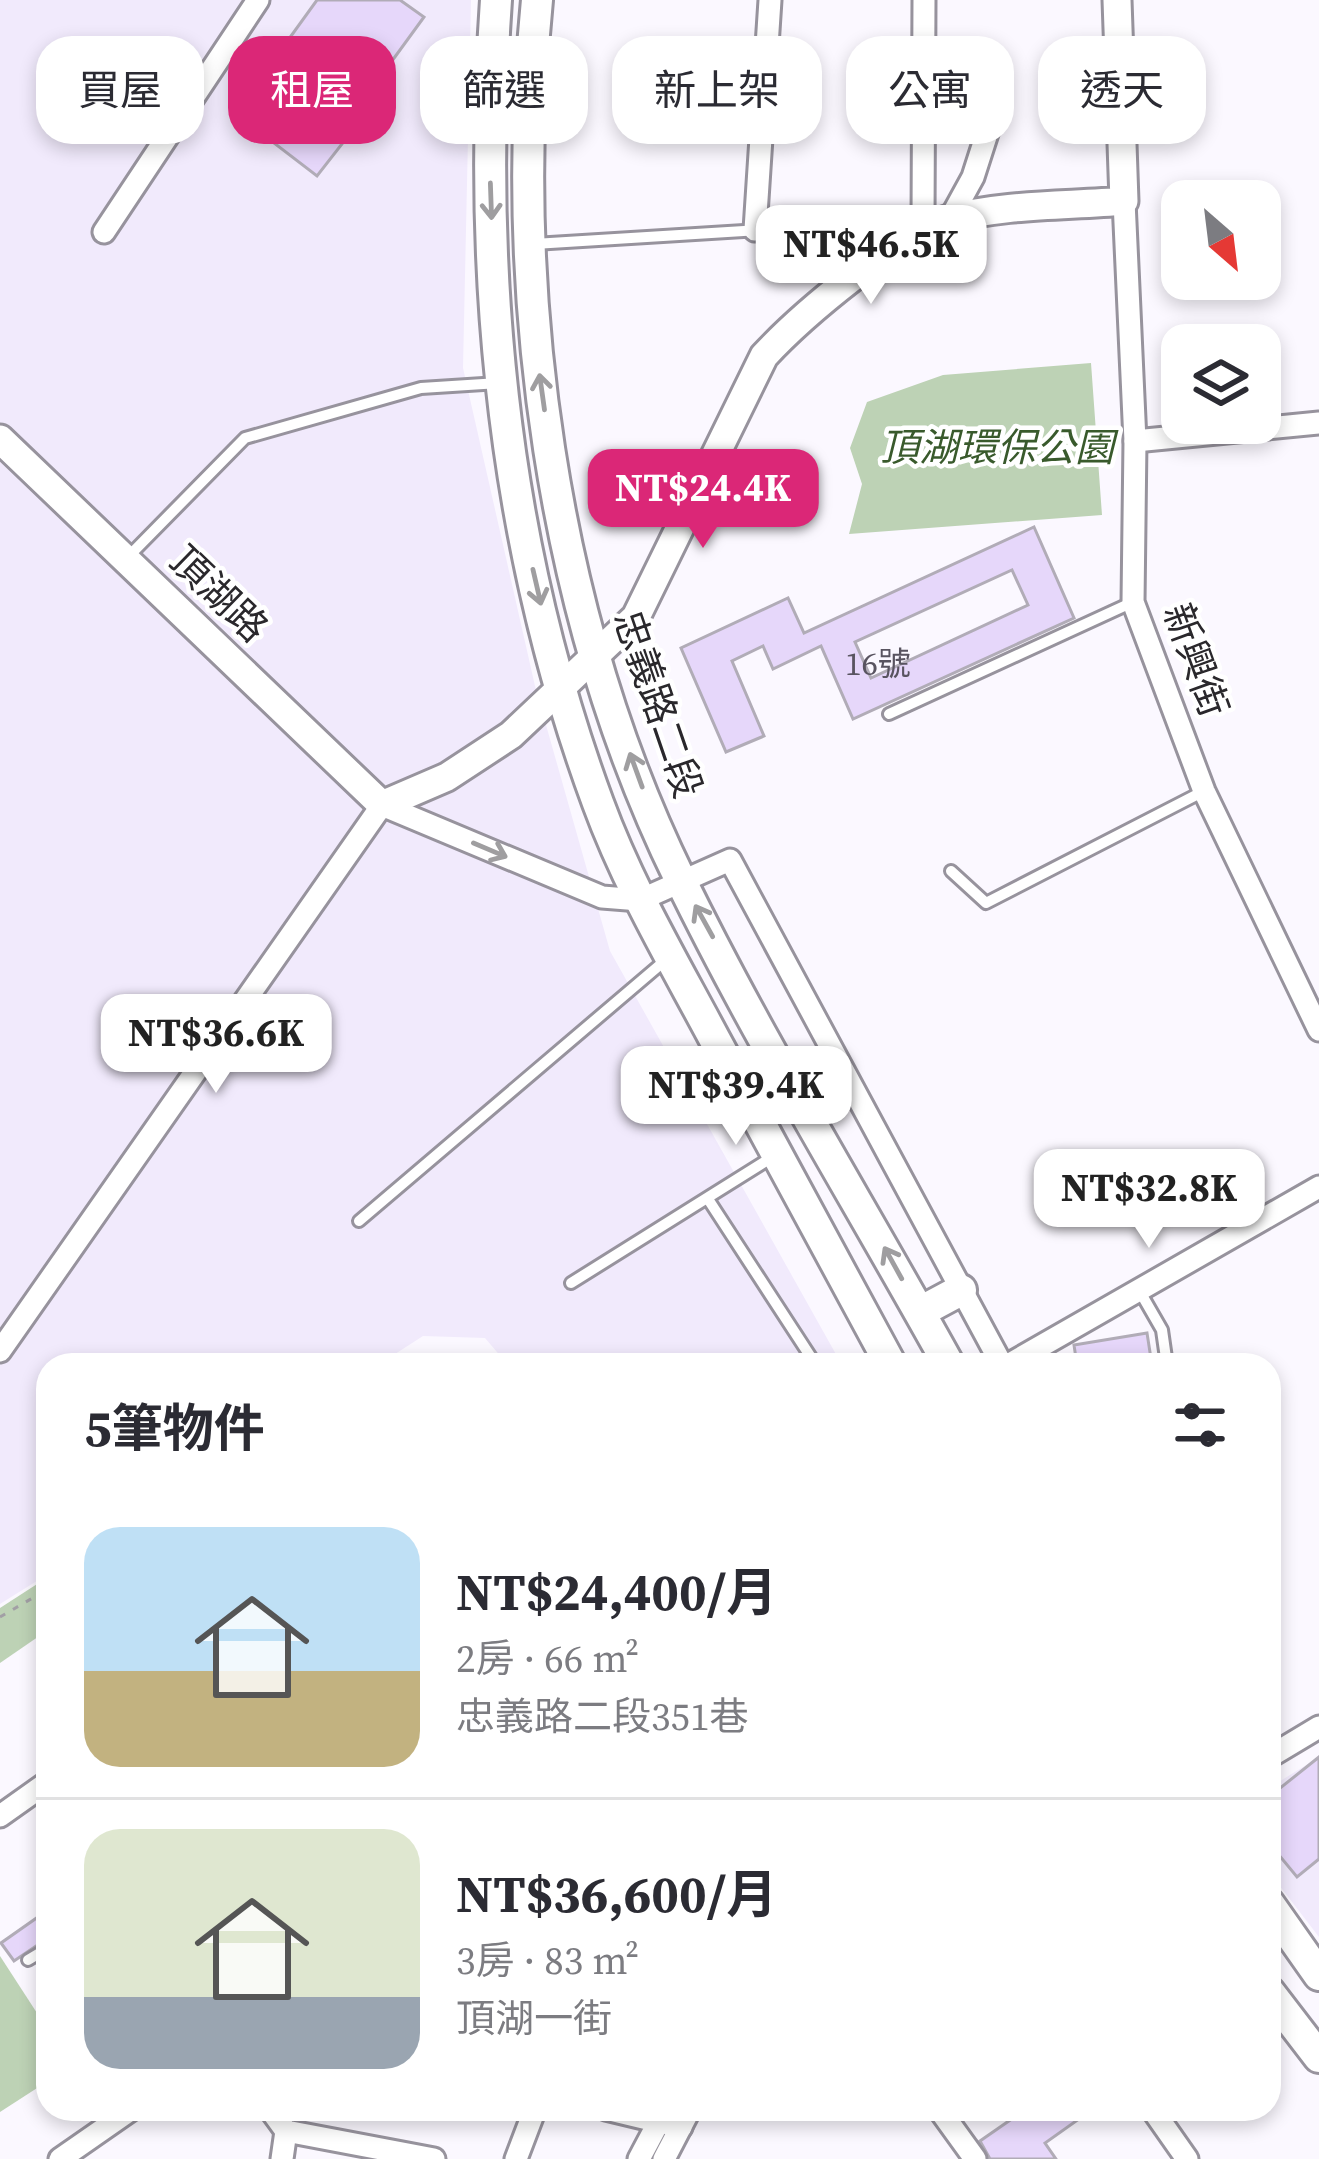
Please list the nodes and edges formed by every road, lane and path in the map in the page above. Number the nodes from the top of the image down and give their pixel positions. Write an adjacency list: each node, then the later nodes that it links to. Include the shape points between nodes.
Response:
1 (258, 0): 11 (street)
2 (496, 0): 13 (main road, 忠義路二段, one-way to 13, via 488,111)
3 (536, 0): 12 (main road, 忠義路二段)
4 (770, 0): 10 (street)
5 (924, 0): 9 (street)
6 (1117, 0): 8 (street, 新興街)
7 (984, 144): 9 (street, via 973,177)
8 (1124, 201): 9 (street); 16 (street, 新興街)
9 (937, 219): 10 (lane); 19 (street, via 764,356 636,617)
10 (755, 230): 12 (lane)
11 (104, 232)
12 (530, 244): 19 (main road, 忠義路二段, one-way to 12, via 554,473)
13 (499, 383): 17 (lane, via 421,388 245,438); 20 (main road, 忠義路二段, one-way to 20)
14 (1319, 423): 16 (street)
15 (0, 439): 17 (street, 頂湖路)
16 (1135, 441): 18 (street, 新興街)
17 (126, 559): 23 (street, 頂湖路)
18 (1132, 602): 21 (lane); 22 (street, 新興街)
19 (597, 652): 20 (street); 25 (main road, 忠義路二段, one-way to 19)
20 (560, 687): 23 (street, via 511,735 447,777); 26 (main road, 忠義路二段)
21 (889, 714)
22 (1204, 791): 24 (lane, via 986,903); 28 (street, 新興街)
23 (382, 805): 26 (street, 頂湖路, one-way to 26, via 602,897); 37 (street)
24 (951, 871)
25 (680, 878): 26 (street); 34 (street, via 730,860); 36 (main road, 忠義路二段, one-way to 25)
26 (640, 900): 27 (main road, 忠義路二段)
27 (670, 956): 29 (main road, 忠義路二段); 32 (lane)
28 (1319, 1028)
29 (777, 1154): 31 (lane); 39 (main road, 忠義路二段)
30 (1319, 1187): 35 (street)
31 (708, 1199): 33 (lane); 38 (lane)
32 (359, 1222)
33 (572, 1283)
34 (961, 1290): 36 (main road); 41 (street)
35 (1139, 1290): 42 (street); 43 (lane)
36 (920, 1312): 40 (main road, 忠義路二段)
37 (0, 1351)
38 (808, 1353)
39 (885, 1353)
40 (942, 1353)
41 (998, 1353)
42 (1026, 1353)
43 (1166, 1353)
44 (36, 1596): 45 (path)
45 (0, 1617)
46 (1319, 1727): 47 (street)
47 (1281, 1750)
48 (36, 1791): 49 (street)
49 (0, 1816)
50 (1281, 1921): 53 (main road)
51 (36, 1955): 52 (lane)
52 (28, 1960)
53 (1319, 1975)
54 (1281, 2007): 55 (main road)
55 (1319, 2056)
56 (115, 2121): 64 (street)
57 (278, 2121): 63 (street)
58 (530, 2121): 67 (street)
59 (670, 2121): 68 (street)
60 (673, 2121): 69 (street)
61 (948, 2121): 70 (street)
62 (1160, 2121): 71 (street)
63 (286, 2131): 65 (street); 66 (street)
64 (60, 2159)
65 (282, 2159)
66 (434, 2159)
67 (516, 2159)
68 (639, 2159)
69 (664, 2159)
70 (975, 2159)
71 (1187, 2159)

